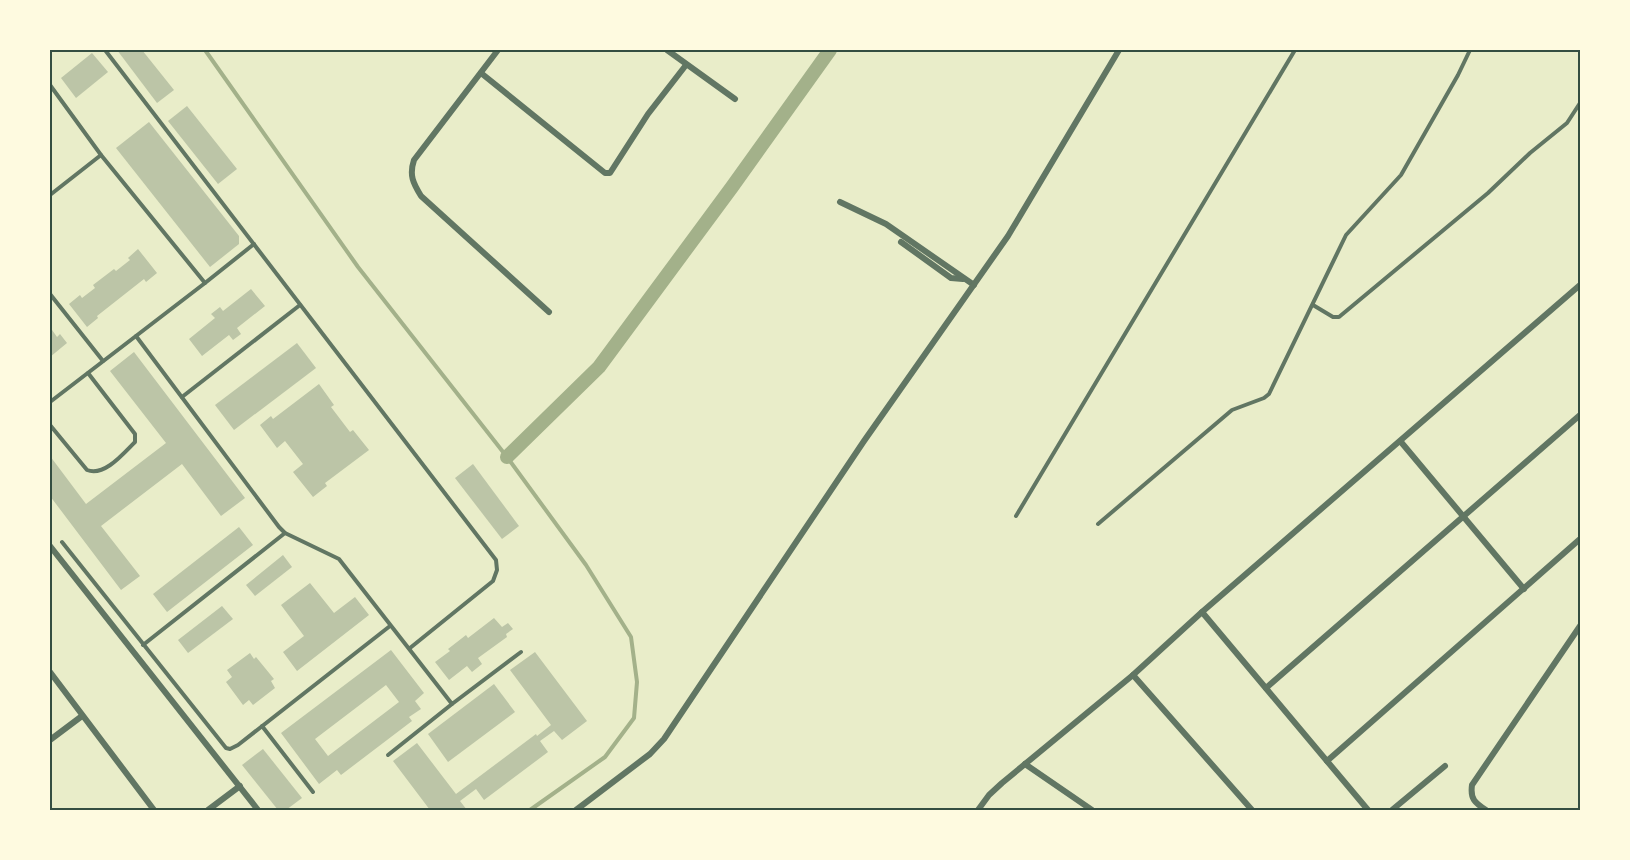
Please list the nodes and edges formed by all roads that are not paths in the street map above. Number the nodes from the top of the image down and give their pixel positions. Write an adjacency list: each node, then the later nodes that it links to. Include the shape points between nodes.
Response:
1 (105, 50): 16 (lane)
2 (498, 50): 8 (street)
3 (667, 50): 7 (street)
4 (1119, 50): 19 (street, via 1025,210)
5 (1295, 50): 33 (lane)
6 (1470, 50): 23 (lane, via 1407,166 1346,235)
7 (686, 65): 8 (street, via 648,114 610,174); 10 (street)
8 (481, 73): 24 (street, via 414,160 410,171 413,184 421,196)
9 (50, 85): 12 (lane)
10 (735, 99)
11 (1581, 103): 23 (lane, via 1567,123 1488,193 1339,316)
12 (101, 155): 13 (lane); 18 (lane)
13 (50, 195)
14 (840, 202): 17 (street, via 877,218)
15 (901, 242): 17 (street, via 951,278)
16 (254, 244): 18 (lane); 22 (lane)
17 (963, 279): 19 (street)
18 (205, 283): 25 (lane)
19 (974, 285): 63 (street, via 664,739)
20 (1581, 285): 32 (street)
21 (50, 294): 26 (lane)
22 (300, 305): 28 (lane); 45 (lane, via 496,560 493,581)
23 (1313, 305): 35 (lane, via 1269,394 1232,410)
24 (549, 312)
25 (136, 336): 26 (lane); 28 (lane)
26 (103, 361): 27 (lane)
27 (88, 373): 29 (lane); 31 (lane, via 135,434 135,442 102,471 94,473 87,470)
28 (182, 398): 36 (lane)
29 (50, 402)
30 (1581, 415): 34 (street)
31 (50, 425)
32 (1401, 442): 34 (street); 41 (street)
33 (1016, 516)
34 (1462, 516): 40 (street); 49 (street)
35 (1098, 524)
36 (285, 533): 42 (lane, via 339,559); 44 (lane)
37 (1581, 539): 40 (street)
38 (62, 542): 44 (lane)
39 (50, 546): 58 (street)
40 (1524, 589): 55 (street)
41 (1202, 612): 48 (street); 49 (street)
42 (390, 626): 45 (lane); 52 (lane)
43 (1581, 626): 69 (street, via 1472,785 1470,795)
44 (143, 645): 52 (lane, via 226,748 238,745)
45 (410, 648): 50 (lane)
46 (521, 652): 50 (lane)
47 (50, 672): 51 (street)
48 (1132, 675): 56 (street); 66 (street)
49 (1266, 688): 55 (street)
50 (453, 704): 54 (lane)
51 (82, 716): 53 (street); 60 (street)
52 (262, 726): 59 (lane)
53 (50, 740)
54 (388, 755)
55 (1327, 761): 67 (street)
56 (1025, 764): 64 (street, via 989,795); 65 (street)
57 (1444, 766): 68 (street)
58 (240, 786): 61 (street); 62 (street)
59 (313, 792)
60 (154, 810)
61 (208, 810)
62 (258, 810)
63 (576, 810)
64 (978, 810)
65 (1092, 810)
66 (1252, 810)
67 (1368, 810)
68 (1392, 810)
69 (1486, 810)

